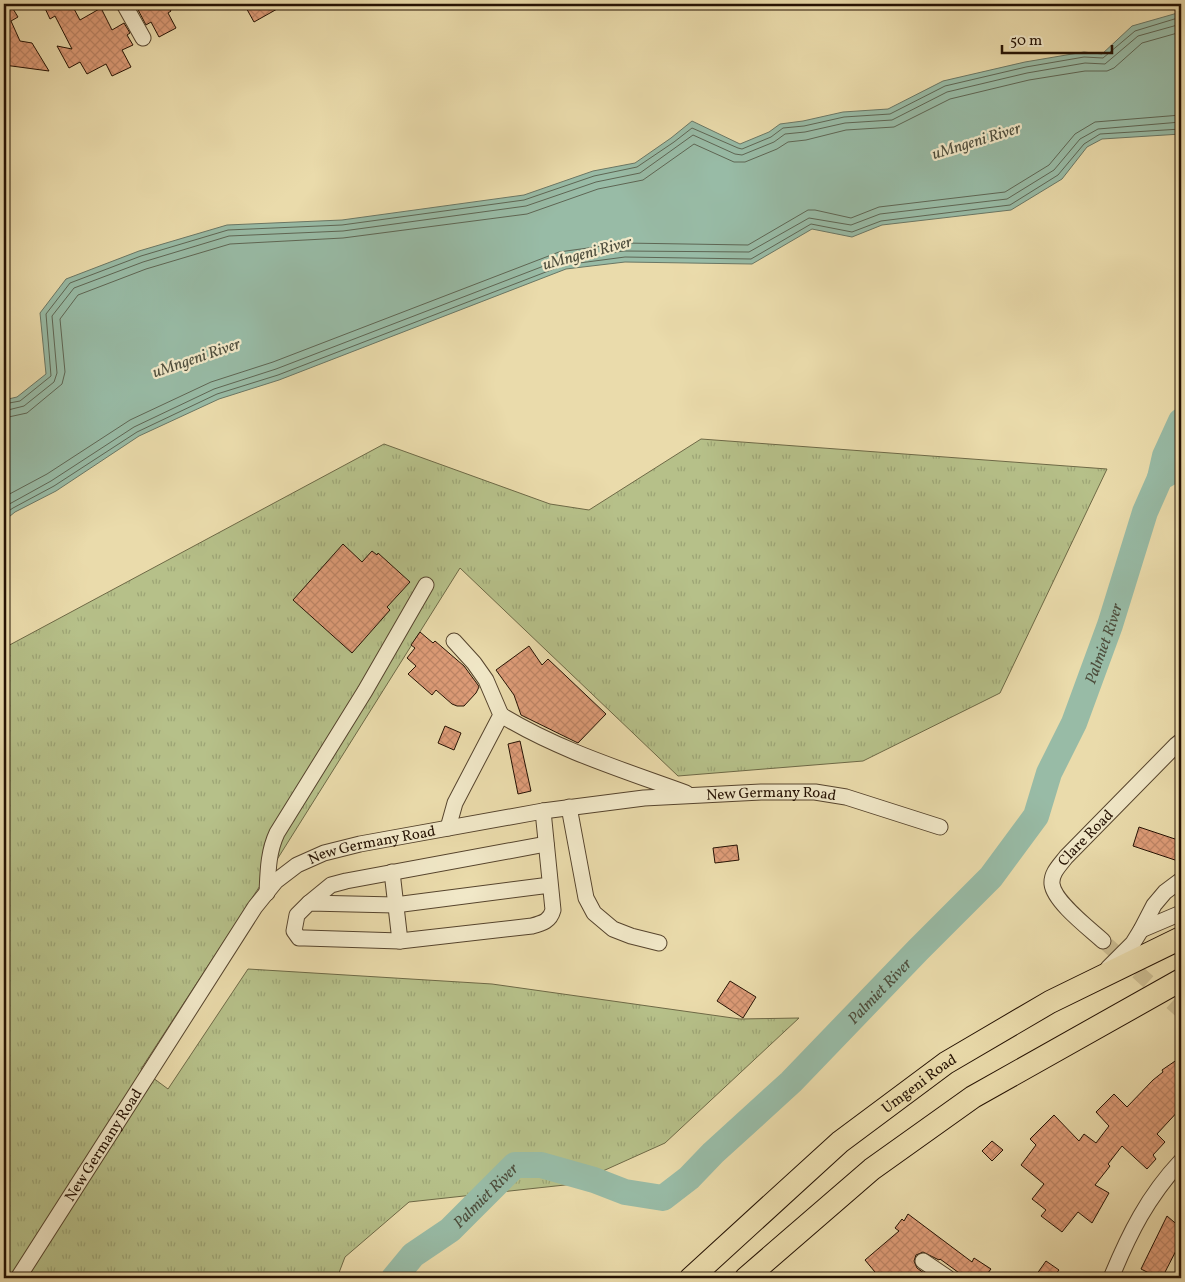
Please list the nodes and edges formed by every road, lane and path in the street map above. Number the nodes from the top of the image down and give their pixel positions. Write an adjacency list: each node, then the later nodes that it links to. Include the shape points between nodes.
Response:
1 (124, 4): 2 (street)
2 (142, 38)
3 (426, 585): 16 (street, via 277,833 269,857)
4 (454, 641): 5 (street, via 486,680)
5 (501, 715): 7 (street, via 551,742); 11 (street, via 455,803)
6 (1181, 741): 23 (street, Clare Road, via 1056,869 1052,884 1055,893)
7 (692, 796): 8 (street, New Germany Road); 10 (street, New Germany Road, via 815,792 846,797)
8 (569, 807): 9 (street, New Germany Road); 24 (street, via 584,890 594,914 613,929)
9 (543, 811): 11 (street, New Germany Road); 12 (street)
10 (940, 827)
11 (448, 828): 16 (street, New Germany Road, via 324,853 297,865)
12 (546, 844): 13 (street); 15 (street)
13 (392, 872): 17 (street, via 331,886); 18 (street)
14 (1181, 880): 20 (street, via 1154,905)
15 (550, 885): 18 (street); 22 (street, via 553,910 546,922)
16 (266, 893): 29 (street, New Germany Road)
17 (309, 903): 18 (street); 22 (street, via 297,916 294,931 299,938)
18 (395, 905): 22 (street)
19 (1181, 913): 20 (street)
20 (1141, 930): 25 (street, via 1133,943)
21 (1181, 938): 25 (highway, Umgeni Road)
22 (400, 941)
23 (1104, 941)
24 (659, 943)
25 (1098, 978): 30 (highway, Umgeni Road, via 946,1063 840,1142)
26 (1181, 980): 31 (highway, via 972,1097 872,1169)
27 (1181, 1161): 33 (street, via 1143,1209)
28 (923, 1261): 32 (street)
29 (18, 1278)
30 (691, 1278)
31 (746, 1278)
32 (948, 1278)
33 (1111, 1278)

